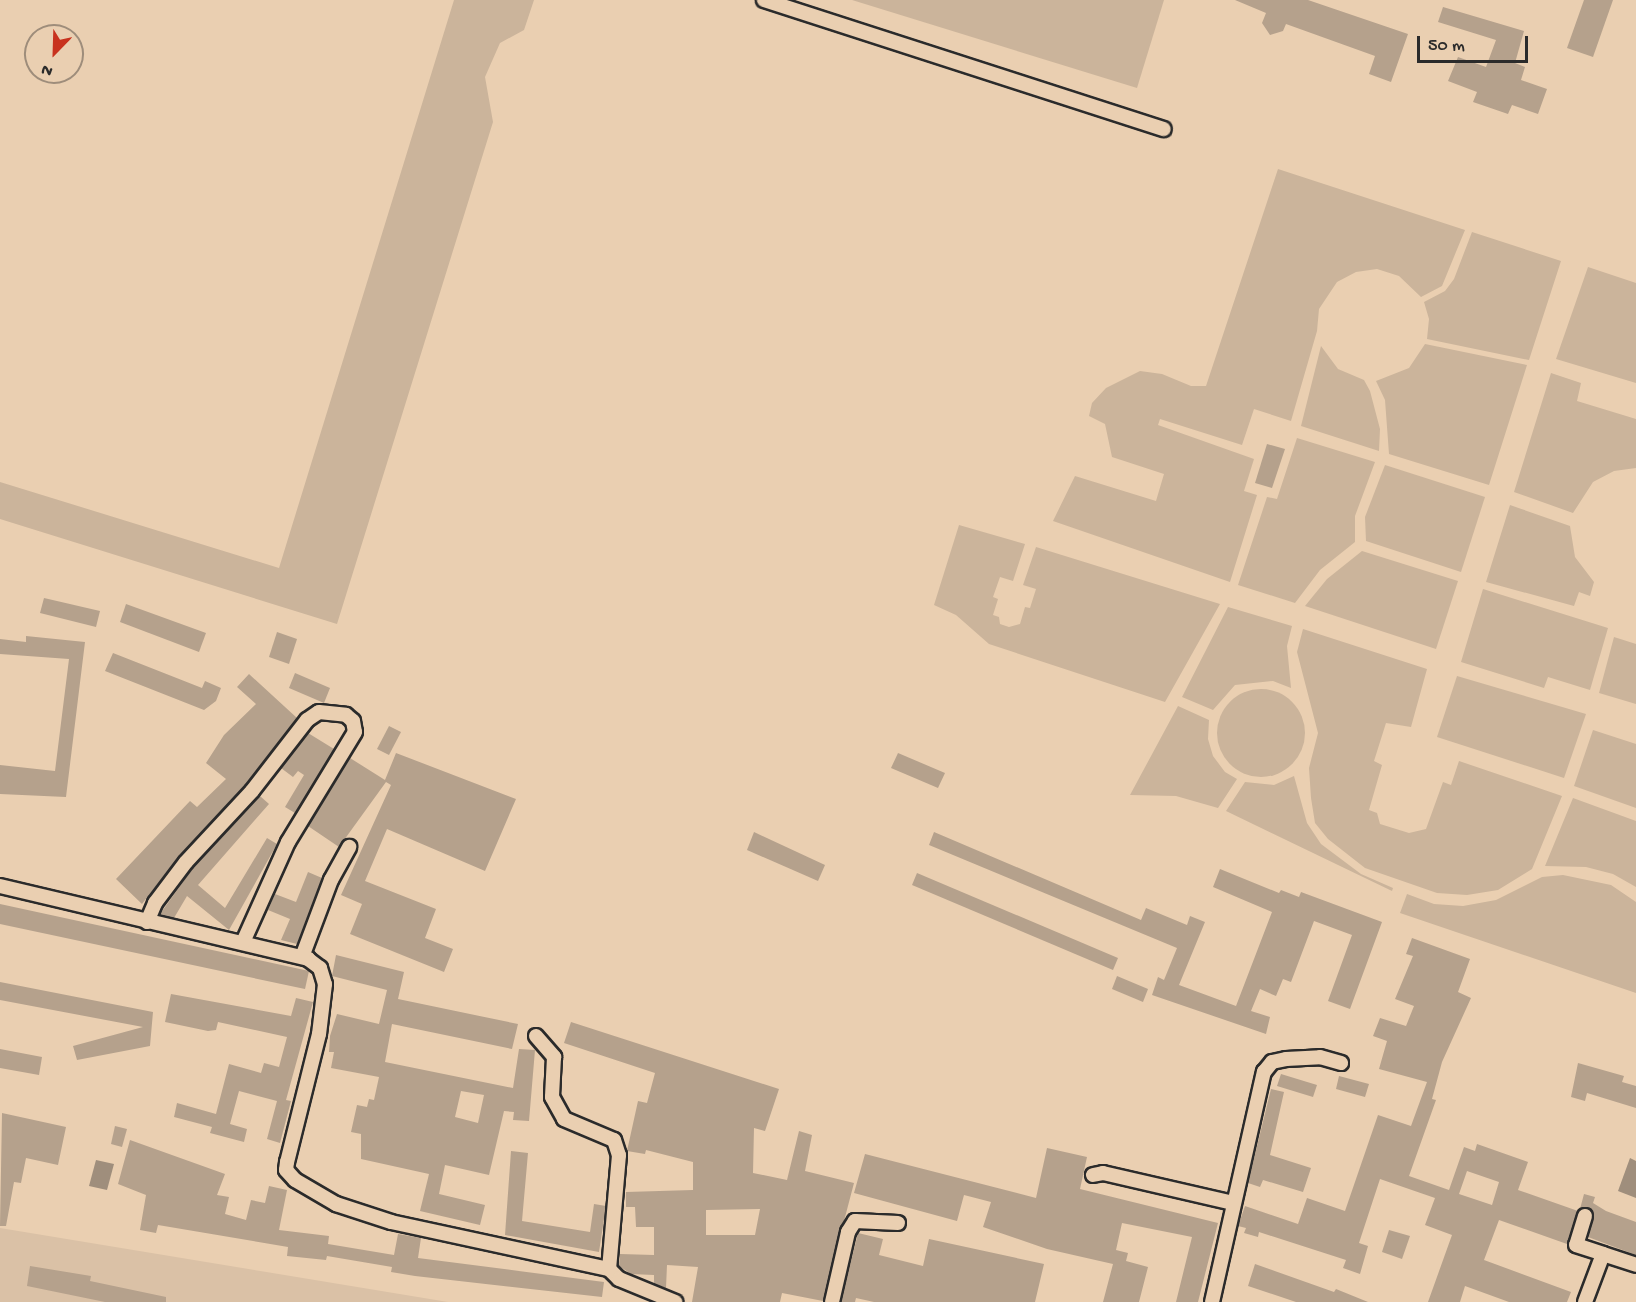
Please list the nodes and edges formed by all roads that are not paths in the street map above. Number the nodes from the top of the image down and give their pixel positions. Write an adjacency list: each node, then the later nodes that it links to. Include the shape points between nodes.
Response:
1 (764, 0): 2 (street)
2 (1164, 129)
3 (350, 847): 7 (street, via 331,880)
4 (0, 886): 5 (street)
5 (147, 922): 6 (street); 6 (street, via 155,903 186,862 252,791 307,720 319,712 346,715 353,721 355,732 288,842)
6 (243, 942): 7 (street)
7 (302, 957): 16 (street, via 320,968 325,984 319,1034 286,1170 295,1180 336,1204 391,1222)
8 (536, 1035): 16 (street, via 554,1057 552,1097 564,1119 614,1140 619,1155)
9 (1341, 1063): 11 (street, via 1320,1057 1286,1059 1268,1067)
10 (1093, 1175): 11 (street, via 1103,1173)
11 (1233, 1203): 19 (street)
12 (1585, 1216): 14 (street, via 1576,1245)
13 (898, 1223): 18 (street, via 855,1221 848,1232)
14 (1603, 1254): 15 (street); 20 (street)
15 (1636, 1266)
16 (609, 1269): 17 (street, via 618,1279)
17 (675, 1302)
18 (832, 1302)
19 (1212, 1302)
20 (1585, 1302)

